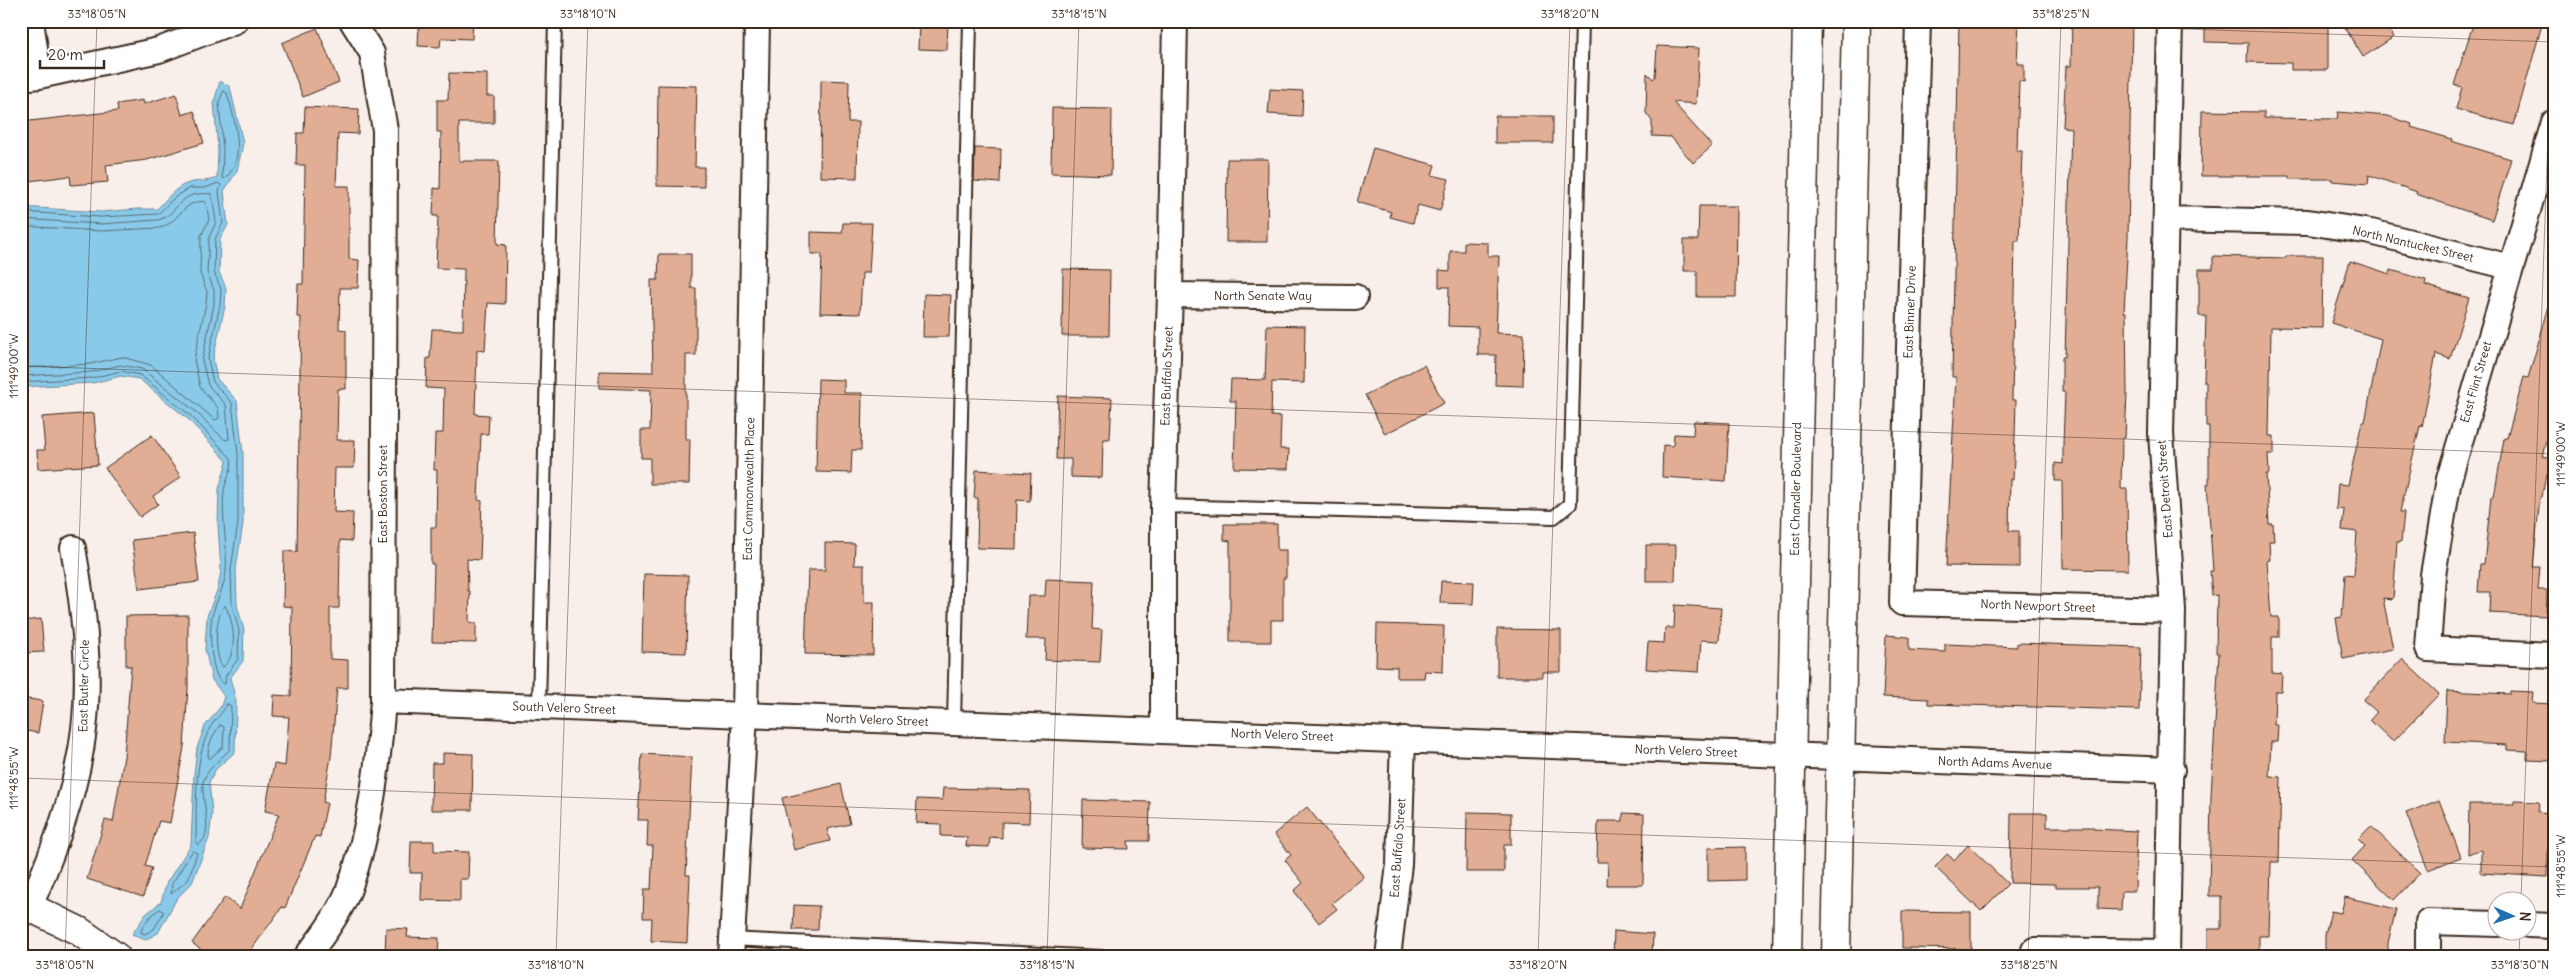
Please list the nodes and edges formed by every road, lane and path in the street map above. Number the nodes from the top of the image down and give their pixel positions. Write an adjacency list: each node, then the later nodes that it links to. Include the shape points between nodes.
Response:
1 (31, 21): 13 (street)
2 (235, 21): 13 (street, via 159,50)
3 (352, 21): 24 (street, East Boston Street, via 372,53 385,130)
4 (555, 21): 25 (lane)
5 (757, 21): 26 (street, East Commonwealth Place)
6 (970, 21): 27 (lane)
7 (1175, 21): 17 (street, East Buffalo Street)
8 (1582, 21): 19 (lane, via 1570,504 1554,517)
9 (1807, 21): 30 (main road, East Chandler Boulevard)
10 (1856, 21): 30 (main road, East Chandler Boulevard)
11 (1918, 21): 21 (street, East Binner Drive)
12 (2170, 21): 15 (street, East Detroit Street)
13 (30, 77)
14 (2554, 122): 16 (street, East Flint Street)
15 (2166, 220): 16 (street, North Nantucket Street, via 2308,222 2371,232); 22 (street, East Detroit Street, via 2161,433)
16 (2510, 267): 23 (street, East Flint Street, via 2449,479 2433,575 2428,649)
17 (1170, 295): 18 (street, North Senate Way); 19 (street, East Buffalo Street)
18 (1355, 296)
19 (1163, 506): 28 (street, East Buffalo Street)
20 (73, 548): 32 (street, East Butler Circle, via 84,607 84,729 72,793 52,856)
21 (1902, 603): 22 (street, North Newport Street)
22 (2173, 610): 31 (street, East Detroit Street)
23 (2554, 654)
24 (383, 701): 25 (street, South Velero Street); 40 (street, East Boston Street, via 378,767 356,865 348,890)
25 (539, 707): 26 (street, South Velero Street)
26 (745, 716): 27 (street, North Velero Street); 36 (street, East Commonwealth Place)
27 (954, 723): 28 (street, North Velero Street)
28 (1163, 730): 29 (street, North Velero Street)
29 (1404, 739): 30 (street, North Velero Street); 42 (street, East Buffalo Street, via 1399,864)
30 (1816, 756): 31 (street, North Adams Avenue); 43 (main road, East Chandler Boulevard); 44 (main road, East Chandler Boulevard)
31 (2172, 770): 38 (street, East Detroit Street)
32 (26, 904): 39 (main road, via 79,932)
33 (2488, 924): 45 (street, via 2428,922)
34 (2538, 925): 35 (street)
35 (2554, 926)
36 (731, 948): 41 (lane)
37 (2034, 950): 38 (street)
38 (2167, 955)
39 (116, 957)
40 (306, 957)
41 (1102, 957)
42 (1388, 957)
43 (1787, 957)
44 (1836, 957)
45 (2428, 957)

